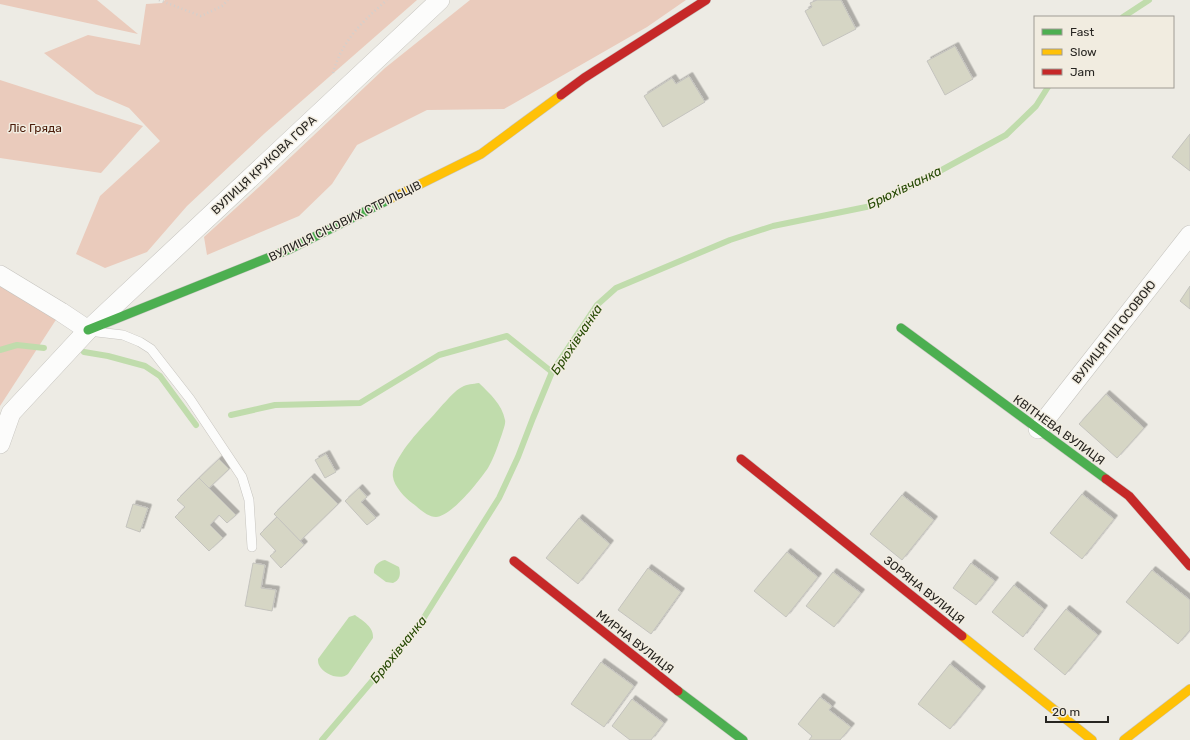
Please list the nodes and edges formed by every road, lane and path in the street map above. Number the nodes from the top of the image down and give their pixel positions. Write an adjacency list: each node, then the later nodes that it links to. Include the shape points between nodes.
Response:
1 (159, 0): 2 (path, via 200,16 222,6)
2 (228, 0)
3 (387, 0): 6 (path, via 348,39 336,61)
4 (440, 0): 10 (street, ВУЛИЦЯ КРУКОВА ГОРА)
5 (706, 0): 10 (street, ВУЛИЦЯ СІЧОВИХ СТРІЛЬЦІВ, via 584,78 481,154 290,249)
6 (333, 74)
7 (1190, 235): 11 (street, ВУЛИЦЯ ПІД ОСОВОЮ)
8 (0, 275): 10 (street)
9 (901, 328): 11 (street, КВІТНЕВА ВУЛИЦЯ)
10 (88, 330): 12 (street, ВУЛИЦЯ СІЧОВИХ СТРІЛЬЦІВ, via 11,413); 14 (lane, via 123,335 151,349 190,399 242,477 249,500)
11 (1038, 429): 16 (street, КВІТНЕВА ВУЛИЦЯ, via 1129,496)
12 (0, 444)
13 (741, 459): 19 (street, ЗОРЯНА ВУЛИЦЯ)
14 (252, 547)
15 (514, 561): 18 (street, МИРНА ВУЛИЦЯ)
16 (1190, 566)
17 (1190, 689): 20 (street)
18 (743, 740)
19 (1092, 740)
20 (1124, 740)

